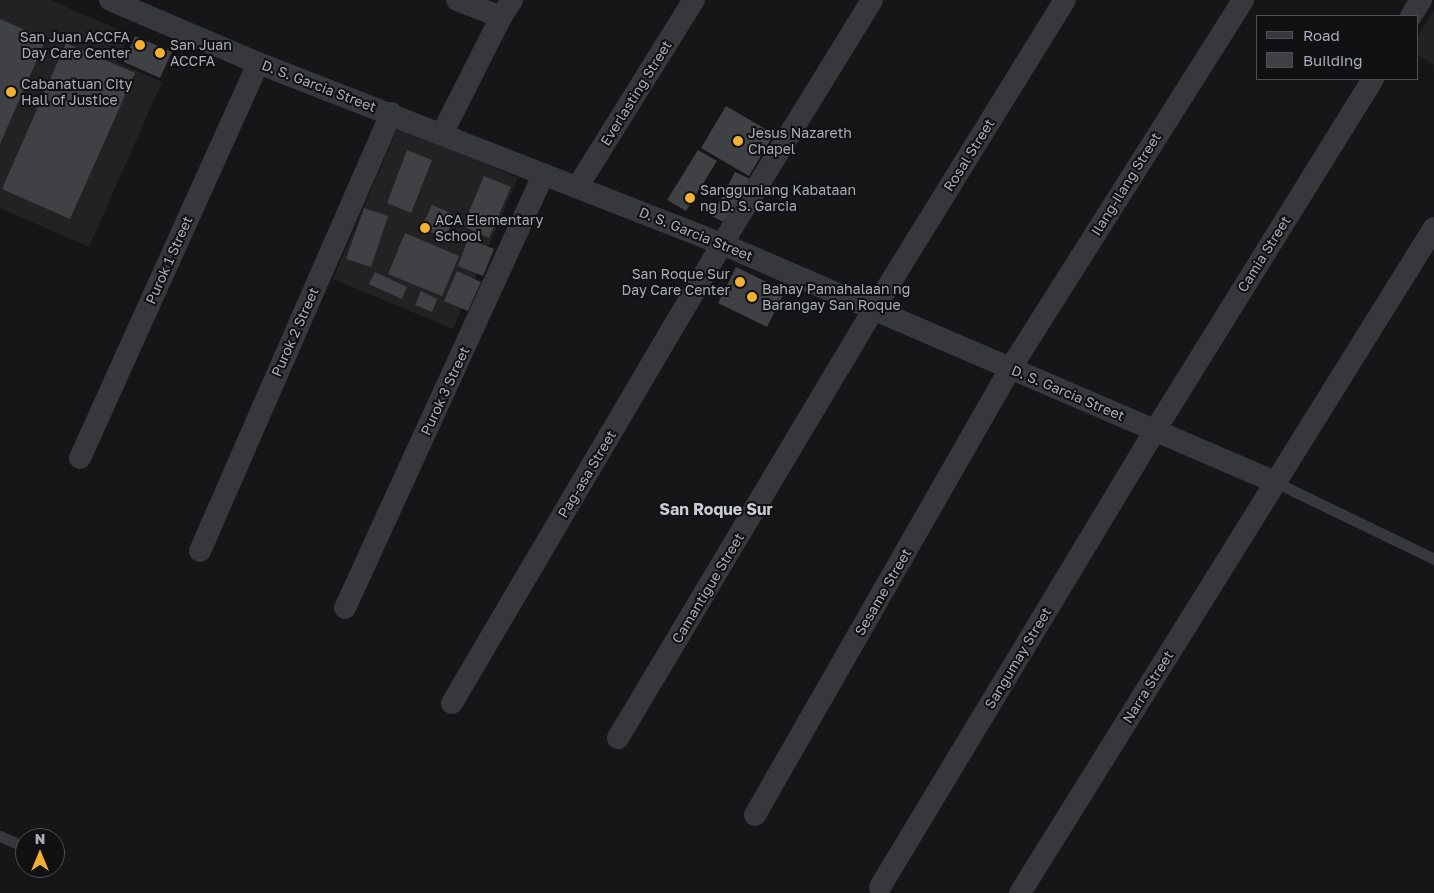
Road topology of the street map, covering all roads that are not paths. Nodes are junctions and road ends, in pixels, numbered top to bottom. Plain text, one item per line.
1 (110, 0) edge
2 (457, 0) edge
3 (694, 0) edge
4 (872, 0) edge
5 (1065, 0) edge
6 (1243, 0) edge
7 (1421, 0) edge
8 (507, 9) edge
9 (1412, 15) edge
10 (258, 63) junction
11 (1371, 80) edge
12 (391, 113) junction
13 (442, 134) junction
14 (544, 174) junction
15 (578, 186) junction
16 (1434, 228) edge
17 (722, 244) junction
18 (874, 309) junction
19 (1010, 369) junction
20 (1156, 429) junction
21 (80, 458) dead end
22 (1276, 482) junction
23 (200, 551) dead end
24 (1434, 559) edge
25 (345, 608) dead end
26 (452, 703) dead end
27 (618, 738) dead end
28 (756, 815) dead end
29 (0, 836) edge
30 (15, 843) edge
31 (880, 887) dead end
32 (1020, 893) edge

1 - 10 street, D. S. Garcia Street
2 - 8 street
3 - 15 street, Everlasting Street
4 - 17 street, Pag-asa Street
5 - 18 street, Rosal Street
6 - 19 street, Ilang-Ilang Street
7 - 9 street
8 - 13 street
10 - 12 street, D. S. Garcia Street
10 - 21 street, Purok 1 Street
11 - 20 street, Camia Street
12 - 13 street, D. S. Garcia Street
12 - 23 street, Purok 2 Street
13 - 14 street, D. S. Garcia Street
14 - 15 street, D. S. Garcia Street
14 - 25 street, Purok 3 Street
15 - 17 street, D. S. Garcia Street
16 - 22 street, Narra Street
17 - 18 street, D. S. Garcia Street
17 - 26 street, Pag-asa Street
18 - 19 street, D. S. Garcia Street
18 - 27 street, Camantigue Street
19 - 20 street, D. S. Garcia Street
19 - 28 street, Sesame Street
20 - 22 street, D. S. Garcia Street
20 - 31 street, Sangumay Street
22 - 24 lane
22 - 32 street, Narra Street
29 - 30 lane

